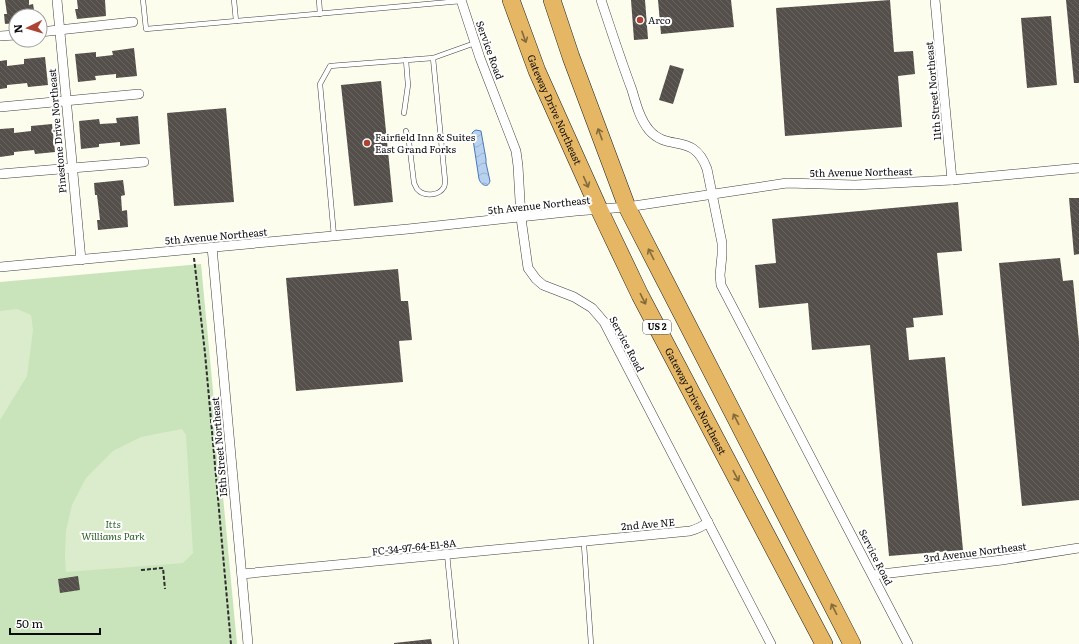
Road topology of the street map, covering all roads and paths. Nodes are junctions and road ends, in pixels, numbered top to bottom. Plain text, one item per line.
1 (57, 0) edge
2 (144, 0) edge
3 (234, 0) edge
4 (319, 0) edge
5 (511, 0) edge
6 (552, 0) edge
7 (601, 0) edge
8 (935, 0) edge
9 (461, 1) edge
10 (434, 2) edge
11 (320, 14) junction
12 (236, 21) junction
13 (132, 22) dead end
14 (59, 30) junction
15 (48, 31) edge
16 (475, 43) junction
17 (434, 58) junction
18 (406, 60) junction
19 (139, 94) dead end
20 (66, 100) junction
21 (0, 106) edge
22 (404, 113) dead end
23 (406, 131) dead end
24 (144, 162) dead end
25 (72, 168) junction
26 (1079, 168) edge
27 (0, 174) edge
28 (952, 180) junction
29 (712, 194) junction
30 (627, 207) junction
31 (599, 209) junction
32 (520, 218) junction
33 (334, 236) junction
34 (212, 247) junction
35 (193, 249) junction
36 (81, 260) junction
37 (0, 267) edge
38 (708, 522) junction
39 (588, 541) junction
40 (1079, 548) edge
41 (447, 554) junction
42 (141, 570) dead end
43 (242, 574) junction
44 (873, 575) junction
45 (165, 589) dead end
46 (769, 643) edge
47 (231, 644) edge
48 (248, 644) edge
49 (456, 644) edge
50 (591, 644) edge
51 (824, 644) edge
52 (852, 644) edge
53 (908, 644) edge

1 - 14 street, Pinestone Drive Northeast
2 - 12 lane
3 - 12 lane
4 - 11 lane
5 -> 31 highway, Gateway Drive Northeast / US 2
30 -> 6 highway, US 2
7 - 29 street, Service Road
8 - 28 street, 11th Street Northeast
9 - 10 lane
9 - 16 street, Service Road
10 - 11 lane
11 - 12 lane
13 - 14 street
14 - 15 street
14 - 20 street, Pinestone Drive Northeast
16 - 17 lane
16 - 32 street, Service Road
17 - 18 lane
17 - 23 lane
18 - 22 lane
18 - 33 lane
19 - 20 street
20 - 21 street
20 - 25 street, Pinestone Drive Northeast
24 - 25 street
25 - 27 street
25 - 36 street, Pinestone Drive Northeast
26 - 28 street, 5th Avenue Northeast
28 - 29 street, 5th Avenue Northeast
29 - 30 street, 5th Avenue Northeast
29 - 44 street, Service Road
30 - 31 street, 5th Avenue Northeast
52 -> 30 highway, US 2
31 - 32 street, 5th Avenue Northeast
31 -> 51 highway, Gateway Drive Northeast / US 2
32 - 33 street, 5th Avenue Northeast
32 - 38 street, Service Road
33 - 34 street, 5th Avenue Northeast
34 - 35 street, 5th Avenue Northeast
34 - 43 street, 15th Street Northeast
35 - 36 street, 5th Avenue Northeast
35 - 47 path
36 - 37 street, 5th Avenue Northeast
38 - 39 street, 2nd Ave NE
38 - 46 street, Service Road
39 - 41 street, FC-34-97-64-E1-8A
39 - 50 lane
40 - 44 street, 3rd Avenue Northeast
41 - 43 street, FC-34-97-64-E1-8A
41 - 49 lane
42 - 45 path
43 - 48 street, 15th Street Northeast
44 - 53 street, Service Road

